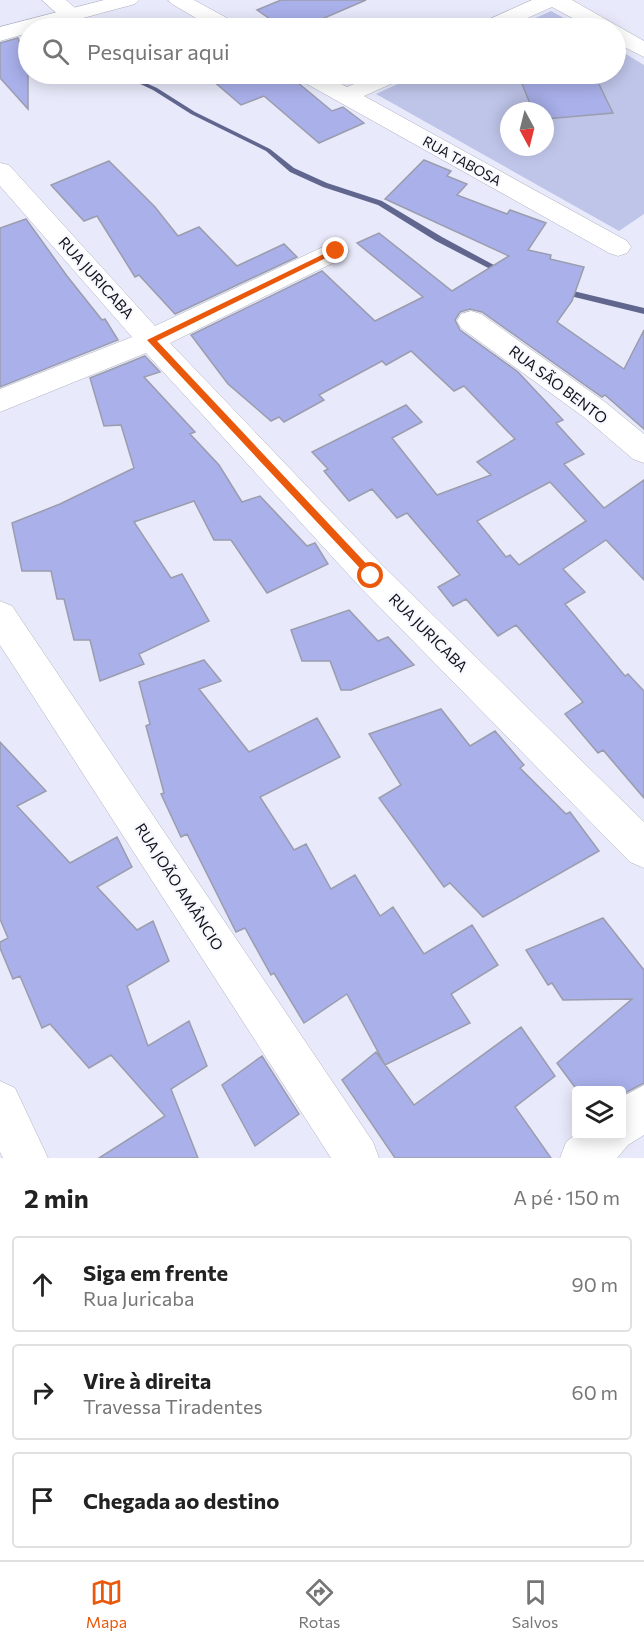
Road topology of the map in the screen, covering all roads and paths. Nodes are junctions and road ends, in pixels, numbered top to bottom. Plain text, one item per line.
1 (53, 0) edge
2 (128, 0) edge
3 (179, 0) edge
4 (549, 0) edge
5 (556, 0) edge
6 (72, 15) junction
7 (61, 18) edge
8 (210, 18) edge
9 (510, 18) edge
10 (588, 18) edge
11 (18, 29) edge
12 (0, 34) edge
13 (626, 40) edge
14 (644, 50) edge
15 (324, 84) edge
16 (372, 84) edge
17 (346, 96) junction
18 (0, 171) edge
19 (618, 247) dead end
20 (336, 251) dead end
21 (471, 321) dead end
22 (151, 340) junction
23 (0, 401) edge
24 (644, 451) edge
25 (0, 616) edge
26 (644, 849) edge
27 (0, 1103) edge
28 (644, 1107) edge
29 (626, 1121) edge
30 (604, 1140) edge
31 (26, 1158) edge
32 (357, 1158) edge
33 (582, 1158) edge

1 - 6 street
2 - 6 street
3 - 8 street
4 - 9 street
5 - 10 street
6 - 7 street
11 - 12 street
13 - 14 street
15 - 17 street, RUA TABOSA
16 - 17 street
17 - 19 street, RUA TABOSA
18 - 22 street, RUA JURICABA
20 - 22 street
21 - 24 street, RUA SÃO BENTO
22 - 23 street
22 - 26 street, RUA JURICABA
25 - 32 street, RUA JOÃO AMÂNCIO
27 - 31 street
28 - 29 street
30 - 33 street

